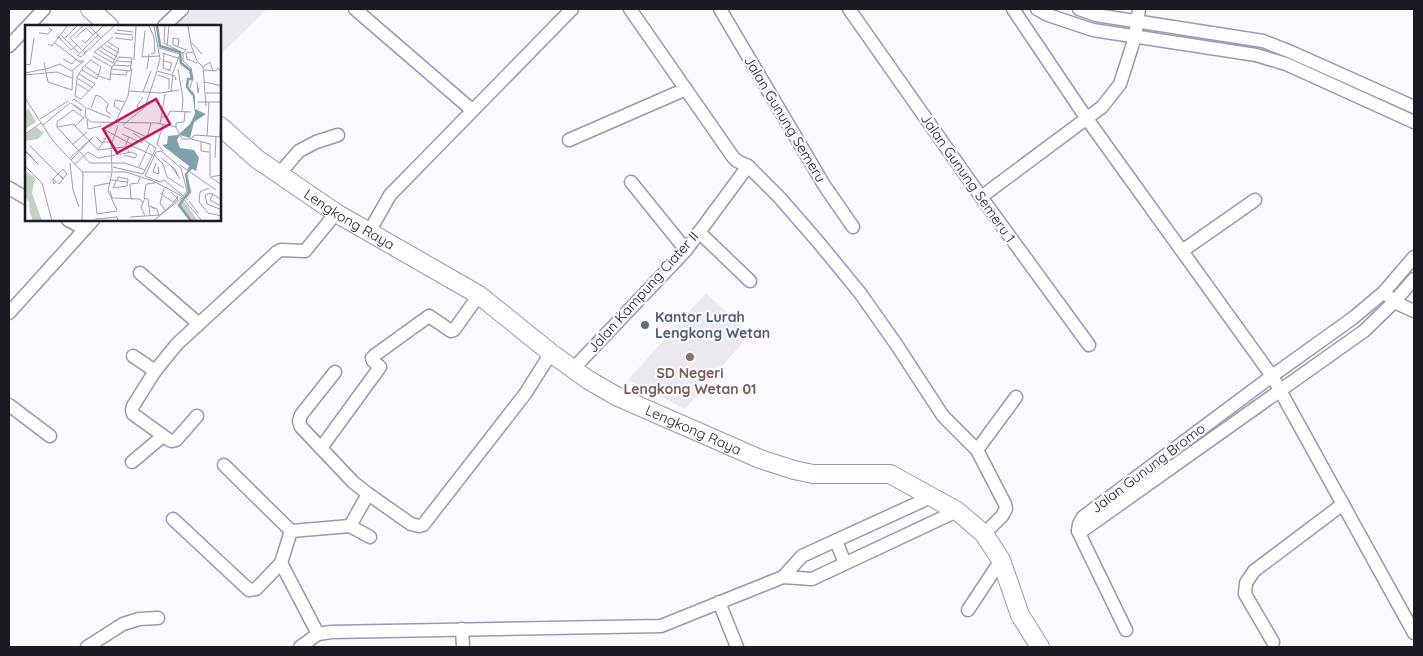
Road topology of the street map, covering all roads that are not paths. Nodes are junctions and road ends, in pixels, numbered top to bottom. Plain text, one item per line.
1 (44, 9) edge
2 (90, 9) edge
3 (182, 9) edge
4 (572, 9) edge
5 (630, 9) edge
6 (720, 9) edge
7 (849, 9) edge
8 (1013, 9) edge
9 (1037, 9) edge
10 (1079, 9) edge
11 (360, 10) edge
12 (1138, 15) edge
13 (29, 25) edge
14 (108, 25) edge
15 (165, 25) edge
16 (25, 29) edge
17 (1134, 37) junction
18 (9, 46) edge
19 (686, 89) junction
20 (1414, 108) edge
21 (472, 110) junction
22 (1087, 119) junction
23 (1414, 122) edge
24 (221, 127) edge
25 (338, 135) dead end
26 (569, 140) dead end
27 (748, 166) junction
28 (279, 174) junction
29 (631, 182) dead end
30 (9, 188) edge
31 (981, 196) junction
32 (25, 197) edge
33 (1255, 200) dead end
34 (336, 213) junction
35 (72, 221) edge
36 (89, 225) edge
37 (853, 227) dead end
38 (369, 232) junction
39 (699, 232) junction
40 (686, 250) junction
41 (1182, 251) junction
42 (1414, 257) edge
43 (140, 273) dead end
44 (1414, 279) edge
45 (750, 282) dead end
46 (1384, 292) junction
47 (479, 295) junction
48 (1394, 302) junction
49 (1414, 311) edge
50 (9, 313) edge
51 (199, 324) junction
52 (1089, 345) dead end
53 (551, 353) junction
54 (133, 356) dead end
55 (573, 369) junction
56 (155, 371) junction
57 (334, 372) dead end
58 (1272, 376) junction
59 (1281, 390) junction
60 (1016, 397) dead end
61 (9, 405) edge
62 (197, 416) dead end
63 (50, 436) dead end
64 (163, 436) junction
65 (321, 448) junction
66 (977, 450) junction
67 (132, 462) dead end
68 (224, 465) dead end
69 (368, 494) junction
70 (931, 497) junction
71 (1343, 504) junction
72 (957, 511) junction
73 (173, 519) dead end
74 (350, 526) junction
75 (291, 531) junction
76 (1078, 531) junction
77 (984, 534) junction
78 (370, 537) dead end
79 (836, 541) junction
80 (1001, 560) junction
81 (281, 563) junction
82 (845, 563) junction
83 (783, 577) junction
84 (719, 602) junction
85 (968, 610) dead end
86 (158, 618) dead end
87 (459, 629) junction
88 (1126, 630) dead end
89 (1414, 633) edge
90 (318, 634) junction
91 (1273, 642) dead end
92 (86, 647) edge
93 (300, 647) edge
94 (456, 647) edge
95 (463, 647) edge
96 (737, 647) edge
97 (1038, 647) edge

1 - 13 street
2 - 14 street
3 - 15 street
4 - 21 street
5 - 19 street
6 - 37 street, Jalan Gunung Semeru
7 - 31 street, Jalan Gunung Semeru 1
8 - 22 street
9 - 17 street
10 - 12 street
11 - 21 street
12 - 17 street
12 - 20 street
16 - 18 street
17 - 22 street
17 - 23 street
19 - 26 street
19 - 27 street
21 - 38 street
22 - 31 street
22 - 41 street
24 - 28 street, Lengkong Raya
25 - 28 street
27 - 39 street, Jalan Kampung Ciater II
27 - 66 street
28 - 34 street, Lengkong Raya
29 - 40 street
30 - 32 street
31 - 52 street, Jalan Gunung Semeru 1
33 - 41 street
34 - 38 street, Lengkong Raya
34 - 51 street
35 - 36 street
36 - 50 street
38 - 47 street, Lengkong Raya
39 - 40 street, Jalan Kampung Ciater II
39 - 45 street
40 - 55 street, Jalan Kampung Ciater II
41 - 58 street
42 - 46 street, Jalan Gunung Bromo
43 - 51 street
44 - 48 street, Jalan Gunung Bromo
46 - 48 street
46 - 58 street, Jalan Gunung Bromo
47 - 53 street, Lengkong Raya
47 - 65 street
48 - 49 street
48 - 59 street, Jalan Gunung Bromo
51 - 56 street
53 - 55 street, Lengkong Raya
53 - 69 street
54 - 56 street
55 - 70 street, Lengkong Raya
56 - 64 street
57 - 65 street
58 - 59 street
58 - 76 street, Jalan Gunung Bromo
59 - 71 street
59 - 76 street, Jalan Gunung Bromo
60 - 66 street
61 - 63 street
62 - 64 street
64 - 67 street
65 - 69 street
66 - 77 street
68 - 75 street
69 - 74 street
70 - 72 street, Lengkong Raya
70 - 79 street
71 - 89 street
71 - 91 street
72 - 77 street, Lengkong Raya
72 - 82 street
73 - 81 street
74 - 75 street
74 - 78 street
75 - 81 street
76 - 88 street
77 - 80 street, Lengkong Raya
79 - 82 street
79 - 83 street
80 - 85 street
80 - 97 street, Lengkong Raya
81 - 90 street
82 - 83 street
83 - 84 street
84 - 87 street
84 - 96 street
86 - 92 street
87 - 90 street
87 - 94 street
87 - 95 street
90 - 93 street

